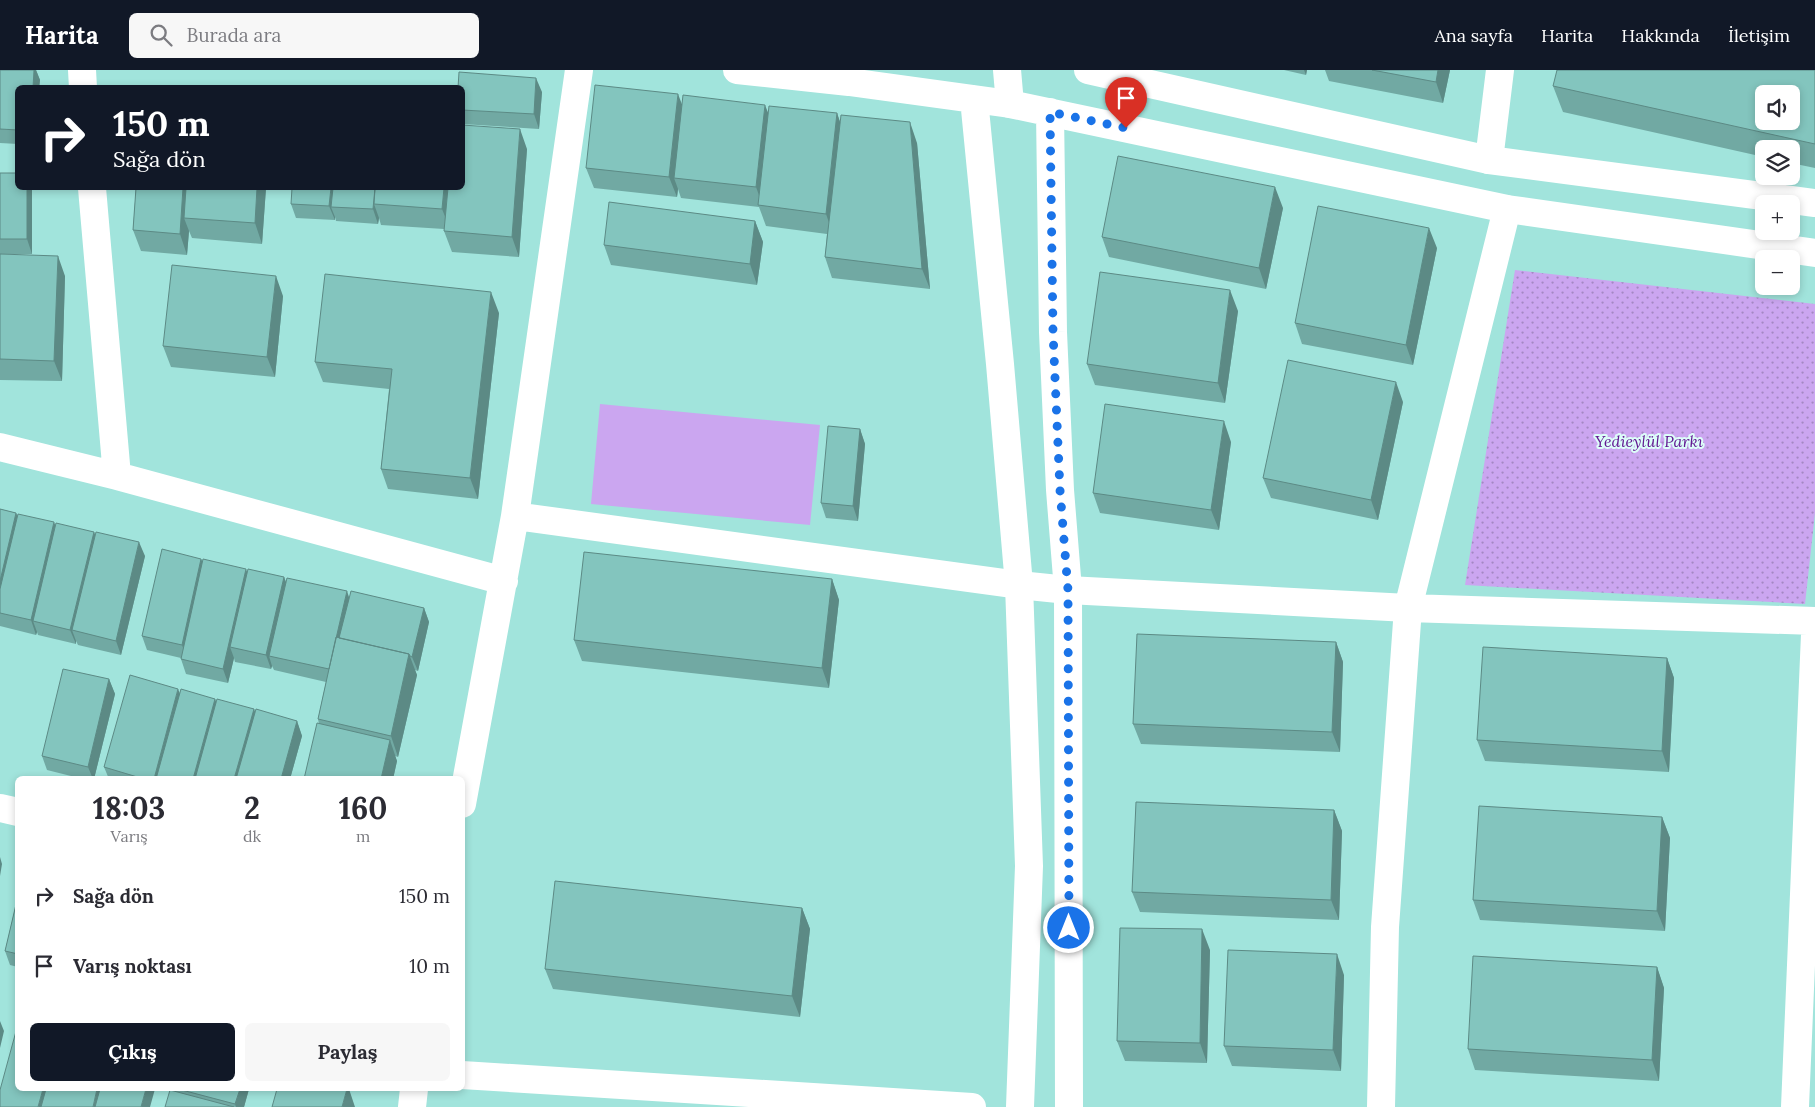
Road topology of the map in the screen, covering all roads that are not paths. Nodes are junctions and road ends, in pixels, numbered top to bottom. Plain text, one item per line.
1 (82, 70) edge
2 (578, 70) edge
3 (736, 70) edge
4 (1008, 70) edge
5 (1088, 70) edge
6 (1500, 70) edge
7 (83, 85) edge
8 (974, 99) junction
9 (1010, 104) junction
10 (1050, 112) junction
11 (1489, 160) junction
12 (92, 190) edge
13 (1815, 203) edge
14 (1507, 209) junction
15 (1815, 253) edge
16 (0, 447) edge
17 (117, 476) junction
18 (515, 516) junction
19 (504, 581) junction
20 (1019, 585) junction
21 (1068, 590) junction
22 (1408, 608) junction
23 (1815, 621) edge
24 (1815, 634) edge
25 (465, 788) edge
26 (0, 808) edge
27 (15, 811) edge
28 (465, 1075) edge
29 (414, 1091) edge
30 (412, 1107) edge
31 (972, 1107) edge
32 (1020, 1107) edge
33 (1069, 1107) edge
34 (1381, 1107) edge
35 (1794, 1107) edge

1 - 7 street
2 - 18 street
3 - 8 street
4 - 9 street
5 - 11 street
6 - 11 street
8 - 9 street
8 - 20 street
9 - 10 street
10 - 14 street
10 - 21 street
11 - 13 street
12 - 17 street
14 - 15 street
14 - 22 street
16 - 17 street
17 - 19 street
18 - 19 street
18 - 20 street
19 - 25 street
20 - 21 street
20 - 32 street
21 - 22 street
21 - 33 street
22 - 23 street
22 - 34 street
24 - 35 street
26 - 27 street
28 - 31 street
29 - 30 street

